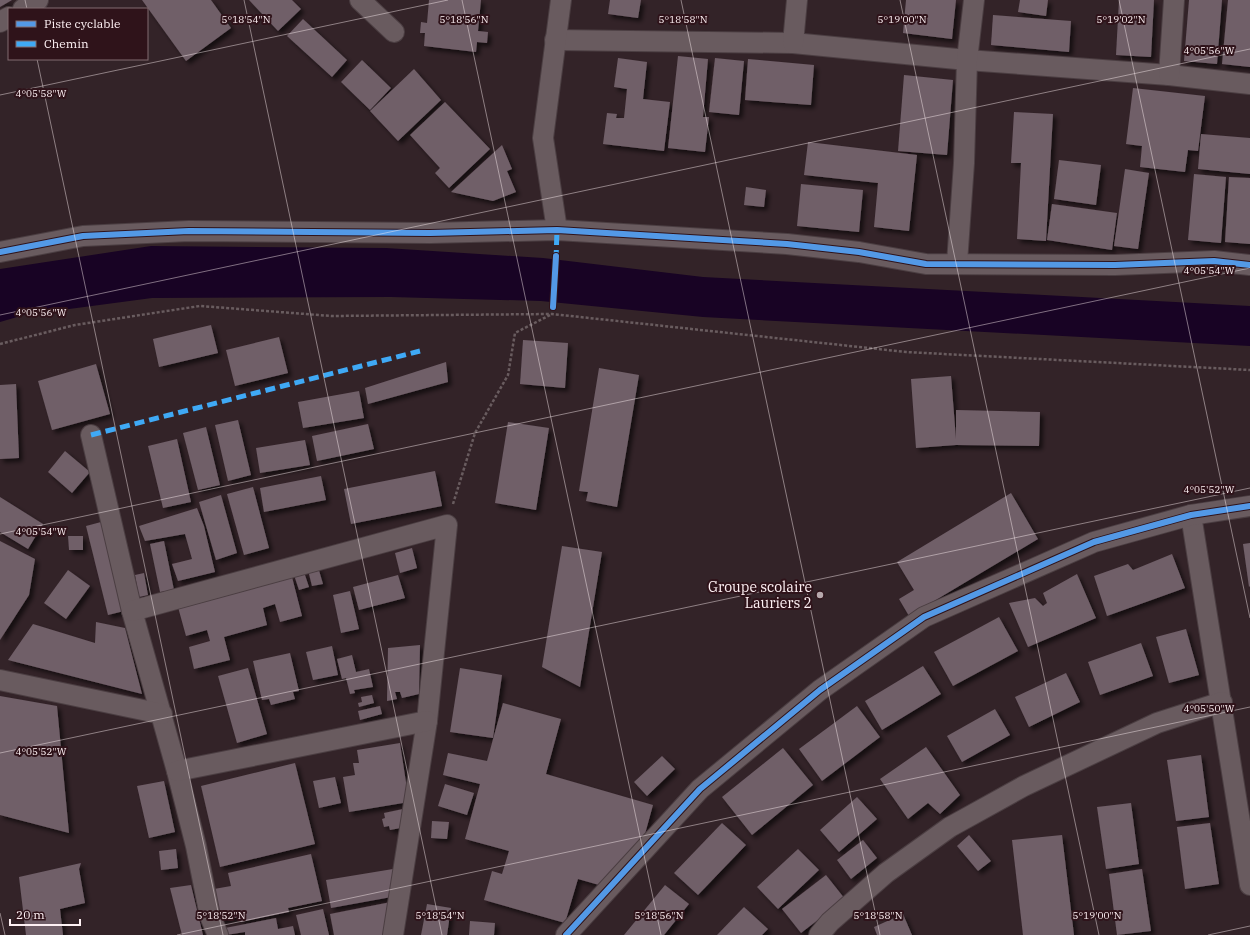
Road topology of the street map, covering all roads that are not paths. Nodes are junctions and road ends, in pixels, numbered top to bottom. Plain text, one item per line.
1 (38, 0) edge
2 (360, 0) edge
3 (561, 0) edge
4 (797, 0) edge
5 (974, 0) edge
6 (1174, 0) edge
7 (24, 8) edge
8 (394, 32) dead end
9 (555, 40) junction
10 (793, 43) junction
11 (967, 60) junction
12 (1169, 75) junction
13 (1250, 84) edge
14 (557, 230) junction
15 (0, 252) edge
16 (957, 263) junction
17 (1250, 265) edge
18 (91, 435) dead end
19 (1250, 506) edge
20 (1191, 515) junction
21 (132, 611) junction
22 (0, 680) edge
23 (1222, 702) junction
24 (162, 714) junction
25 (427, 721) junction
26 (177, 771) junction
27 (1250, 884) edge
28 (218, 935) edge
29 (393, 935) edge
30 (566, 935) edge
31 (819, 935) edge

1 - 7 street
2 - 8 street
3 - 9 street
4 - 10 street
5 - 11 street
6 - 12 street
9 - 10 street
9 - 14 street
10 - 11 street
11 - 12 street
11 - 16 street
12 - 13 street
14 - 15 street
14 - 16 street
16 - 17 street
18 - 21 street
19 - 20 street
20 - 23 street
20 - 30 street
21 - 24 street
21 - 25 street
22 - 24 street
23 - 27 street
23 - 31 street
24 - 26 street
25 - 26 street
25 - 29 street
26 - 28 street

